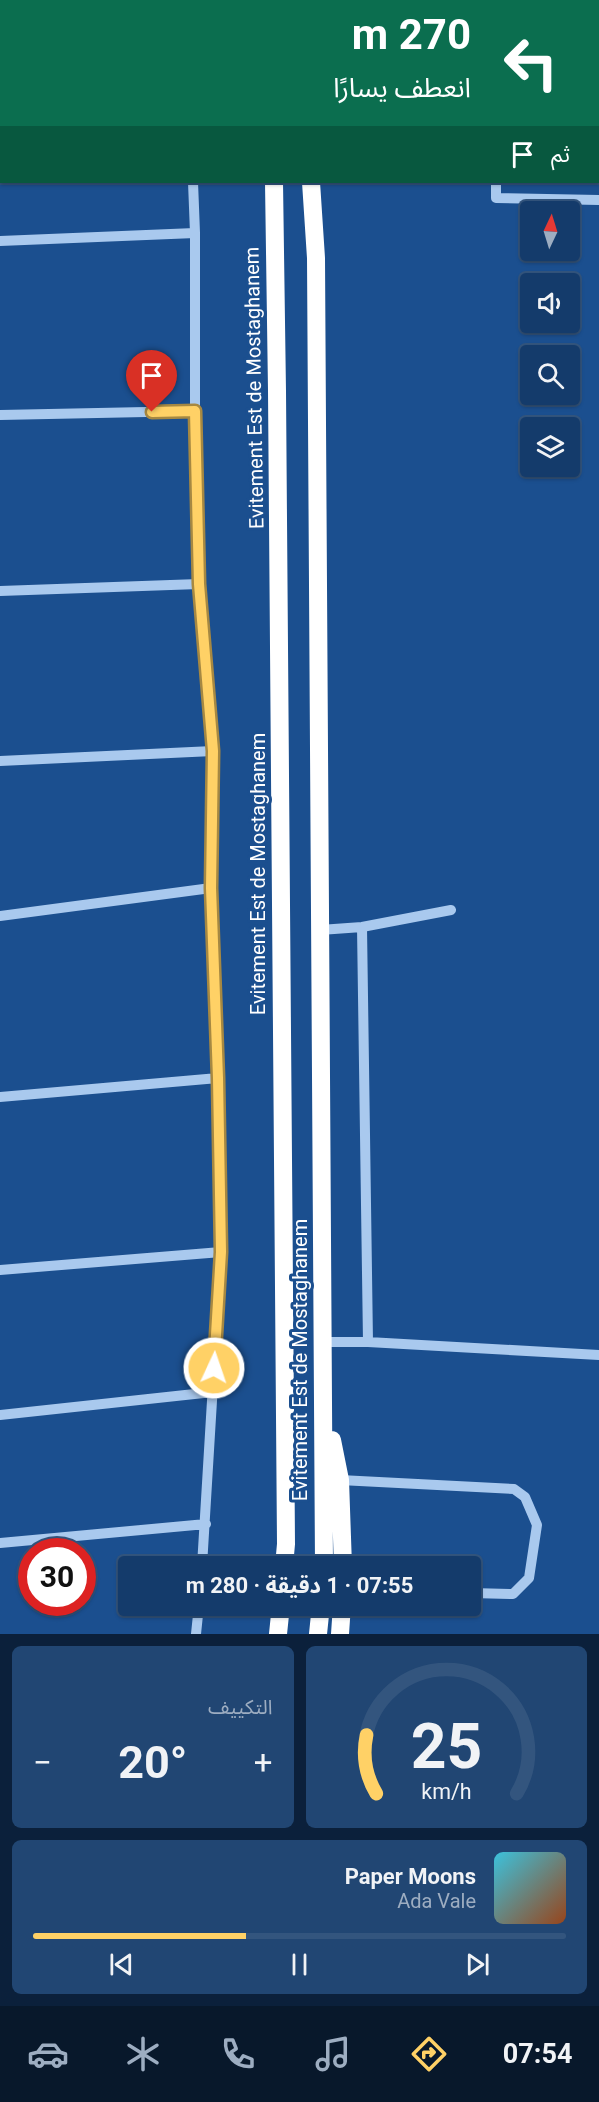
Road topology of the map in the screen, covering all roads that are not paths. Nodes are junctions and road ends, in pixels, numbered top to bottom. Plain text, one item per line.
1 (193, 183) edge
2 (274, 183) edge
3 (312, 183) edge
4 (496, 183) edge
5 (599, 200) edge
6 (195, 233) junction
7 (0, 241) edge
8 (195, 411) junction
9 (0, 415) edge
10 (199, 584) junction
11 (0, 591) edge
12 (213, 751) junction
13 (0, 761) edge
14 (211, 888) junction
15 (451, 910) dead end
16 (0, 916) edge
17 (362, 927) junction
18 (320, 930) junction
19 (218, 1078) junction
20 (0, 1097) edge
21 (221, 1252) junction
22 (0, 1270) edge
23 (323, 1342) junction
24 (368, 1342) junction
25 (599, 1355) edge
26 (322, 1391) junction
27 (213, 1392) junction
28 (0, 1415) edge
29 (340, 1480) junction
30 (206, 1524) junction
31 (0, 1543) edge
32 (203, 1556) edge
33 (285, 1556) edge
34 (324, 1556) edge
35 (342, 1556) edge
36 (481, 1593) edge
37 (198, 1616) edge
38 (280, 1616) edge
39 (320, 1616) edge
40 (341, 1616) edge
41 (196, 1634) edge
42 (278, 1634) edge
43 (318, 1634) edge
44 (340, 1634) edge

1 - 6 street
2 - 33 highway, Evitement Est de Mostaghanem
3 - 18 highway, Evitement Est de Mostaghanem
4 - 5 street
6 - 7 street
6 - 8 street
8 - 9 street
8 - 10 street
10 - 11 street
10 - 12 street
12 - 13 street
12 - 14 street
14 - 16 street
14 - 19 street
15 - 17 street
17 - 18 street
17 - 24 street
18 - 23 highway, Evitement Est de Mostaghanem
19 - 20 street
19 - 21 street
21 - 22 street
21 - 27 street
23 - 24 street
23 - 26 highway, Evitement Est de Mostaghanem
24 - 25 street
26 - 29 highway
26 - 34 highway, Evitement Est de Mostaghanem
27 - 28 street
27 - 30 street
29 - 35 highway
29 - 36 street
30 - 31 street
30 - 32 street
37 - 41 street
38 - 42 highway
39 - 43 highway
40 - 44 highway

